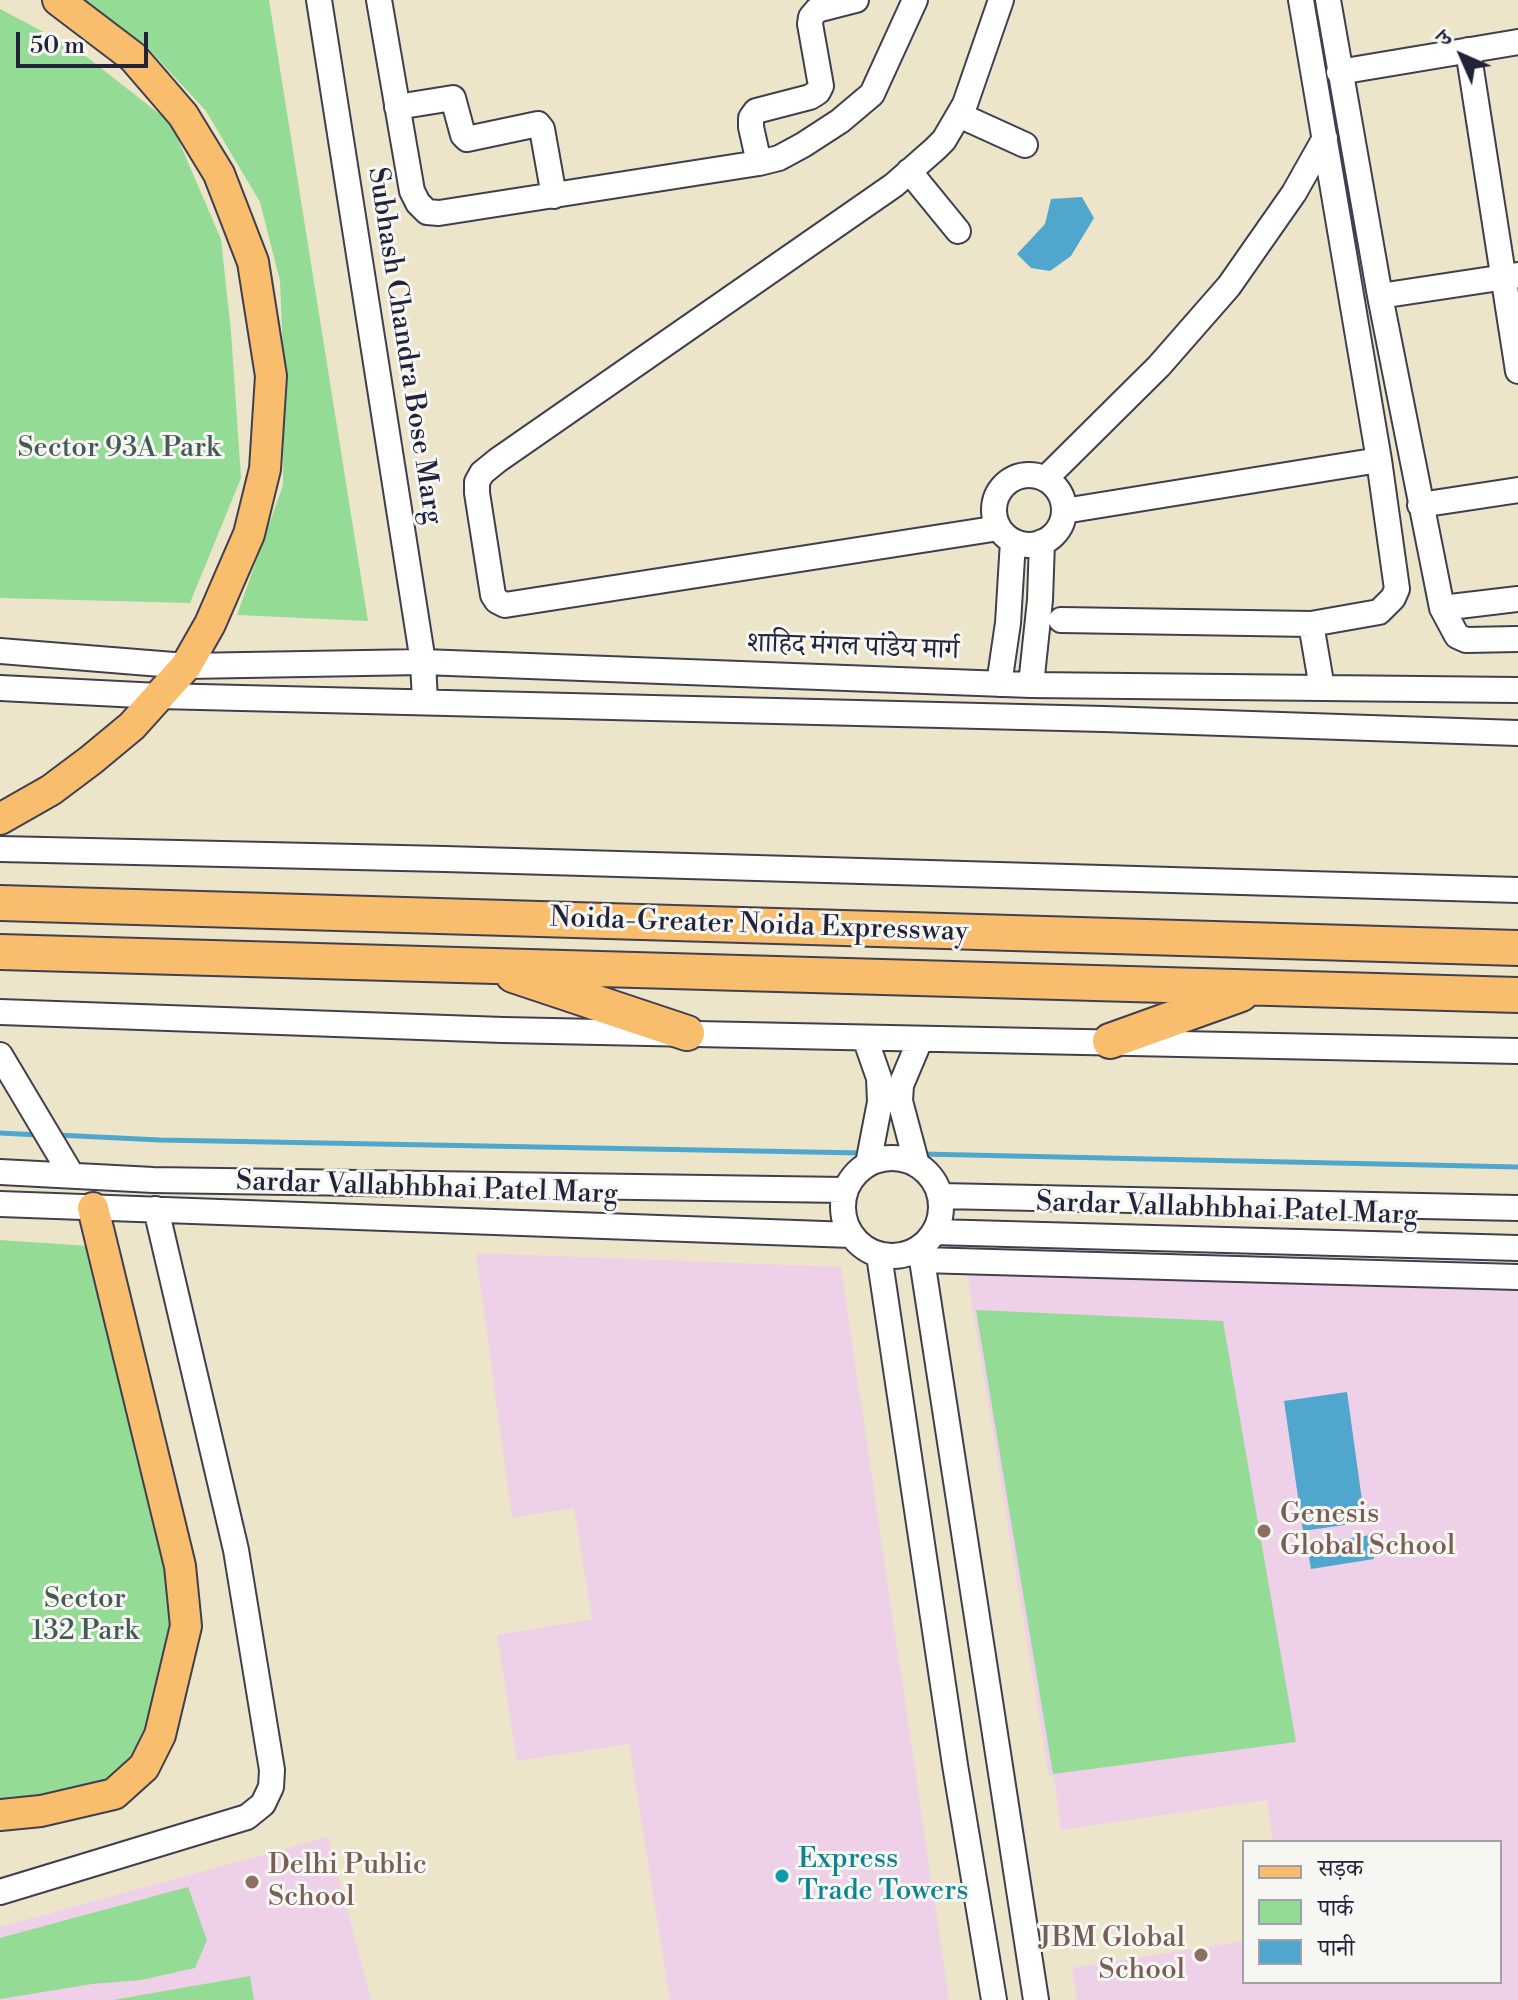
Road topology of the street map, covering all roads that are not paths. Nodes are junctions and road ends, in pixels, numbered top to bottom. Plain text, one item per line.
1 (58, 0) edge
2 (319, 0) edge
3 (379, 0) edge
4 (856, 0) edge
5 (915, 0) edge
6 (1001, 0) edge
7 (1301, 0) edge
8 (1328, 0) edge
9 (1518, 42) edge
10 (1468, 50) junction
11 (1339, 72) junction
12 (397, 107) junction
13 (959, 115) junction
14 (1325, 138) junction
15 (1025, 145) dead end
16 (759, 163) junction
17 (909, 171) junction
18 (554, 196) junction
19 (958, 231) dead end
20 (1511, 276) edge
21 (1380, 296) junction
22 (1518, 371) edge
23 (1379, 460) junction
24 (1045, 479) junction
25 (1518, 490) edge
26 (1420, 505) junction
27 (1064, 511) junction
28 (1006, 535) junction
29 (1042, 542) junction
30 (1518, 599) edge
31 (1442, 608) junction
32 (1009, 609) junction
33 (1050, 614) junction
34 (1311, 624) junction
35 (1518, 639) edge
36 (0, 651) edge
37 (423, 662) junction
38 (186, 666) junction
39 (999, 684) junction
40 (1031, 685) junction
41 (0, 688) edge
42 (1322, 688) junction
43 (1518, 690) edge
44 (159, 696) junction
45 (425, 701) junction
46 (1518, 733) edge
47 (0, 819) edge
48 (0, 849) edge
49 (1518, 890) edge
50 (0, 903) edge
51 (1518, 948) edge
52 (0, 952) edge
53 (480, 964) junction
54 (1261, 987) junction
55 (1518, 995) edge
56 (0, 1012) edge
57 (687, 1033) junction
58 (865, 1038) junction
59 (920, 1040) junction
60 (1110, 1041) junction
61 (1518, 1051) edge
62 (0, 1055) edge
63 (868, 1164) junction
64 (917, 1165) junction
65 (0, 1172) edge
66 (71, 1174) junction
67 (845, 1190) junction
68 (940, 1196) junction
69 (0, 1204) edge
70 (93, 1208) junction
71 (1518, 1208) edge
72 (156, 1209) junction
73 (851, 1235) junction
74 (926, 1246) junction
75 (1518, 1248) edge
76 (879, 1255) junction
77 (1518, 1277) edge
78 (0, 1815) edge
79 (0, 1892) edge
80 (994, 2000) edge
81 (1036, 2000) edge

1 - 38 main road
2 - 37 street, Subhash Chandra Bose Marg
3 - 12 street
4 - 16 street
5 - 16 street
6 - 13 street
7 - 14 street
8 - 11 street
9 - 10 street
10 - 11 street
10 - 20 street
11 - 21 street
12 - 18 street
12 - 18 street
13 - 15 street
13 - 17 street
14 - 23 street
14 - 24 street
16 - 18 street
17 - 19 street
17 - 28 street
20 - 21 street
20 - 22 street
21 - 26 street
23 - 27 street
23 - 34 street
24 - 27 street
24 - 28 street
25 - 26 street
26 - 31 street
27 - 29 street
28 - 29 street
28 - 32 street
29 - 33 street
30 - 31 street
31 - 35 street
32 - 33 street
32 - 39 street
33 - 34 street
33 - 40 street
34 - 42 street
36 - 38 street, शाहिद मंगल पांडेय मार्ग
37 - 38 street, शाहिद मंगल पांडेय मार्ग
37 - 39 street, शाहिद मंगल पांडेय मार्ग
37 - 45 street, Subhash Chandra Bose Marg
38 - 44 main road
39 - 40 street, शाहिद मंगल पांडेय मार्ग
40 - 42 street, शाहिद मंगल पांडेय मार्ग
41 - 44 street
42 - 43 street, शाहिद मंगल पांडेय मार्ग
44 - 45 street
44 - 47 main road
45 - 46 street
48 - 49 street
50 - 51 highway, Noida-Greater Noida Expressway
52 - 53 highway, Noida-Greater Noida Expressway
53 - 54 highway, Noida-Greater Noida Expressway
53 - 57 highway
54 - 55 highway, Noida-Greater Noida Expressway
54 - 60 highway
56 - 57 street
57 - 58 street
58 - 59 street
58 - 63 street
59 - 60 street
59 - 64 street
60 - 61 street
62 - 66 street
63 - 64 street
63 - 67 street
64 - 68 street
65 - 66 street, Sardar Vallabhbhai Patel Marg
66 - 67 street, Sardar Vallabhbhai Patel Marg
67 - 73 street
68 - 71 street, Sardar Vallabhbhai Patel Marg
68 - 74 street
69 - 70 street, Sardar Vallabhbhai Patel Marg
70 - 72 street, Sardar Vallabhbhai Patel Marg
70 - 78 main road
72 - 73 street, Sardar Vallabhbhai Patel Marg
72 - 79 street
73 - 76 street
74 - 75 street, Sardar Vallabhbhai Patel Marg
74 - 76 street, Sardar Vallabhbhai Patel Marg
74 - 77 street
74 - 81 street
76 - 80 street

